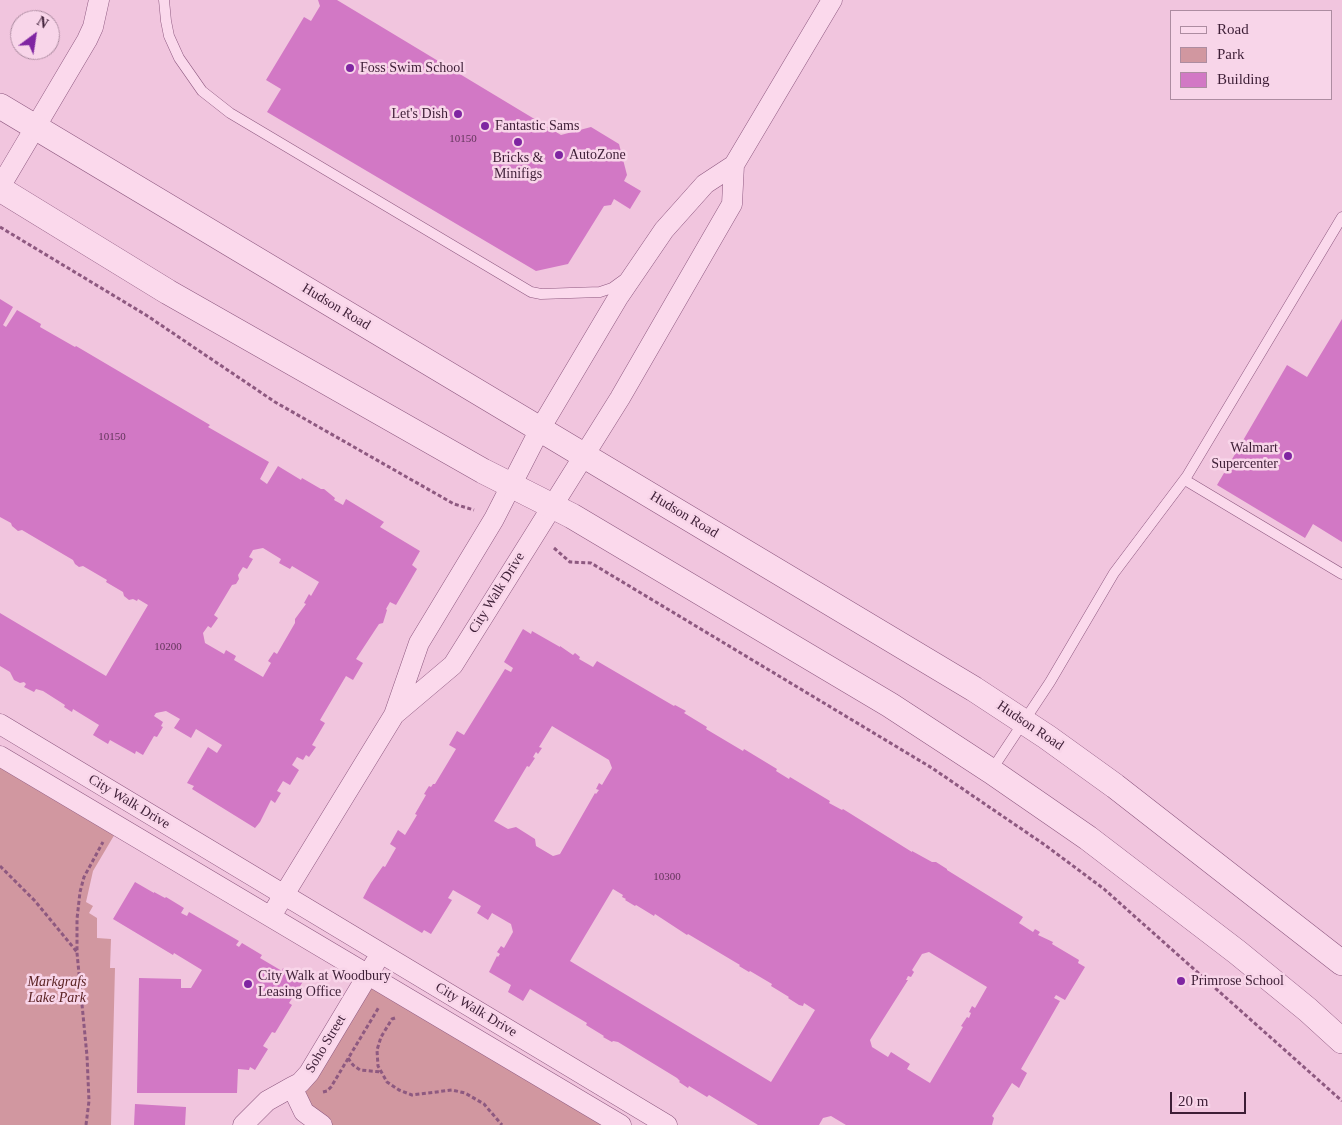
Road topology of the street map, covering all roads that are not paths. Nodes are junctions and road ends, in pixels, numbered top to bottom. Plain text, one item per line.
1 (100, 0) edge
2 (164, 0) edge
3 (832, 0) edge
4 (0, 106) edge
5 (36, 128) junction
6 (734, 165) junction
7 (0, 188) edge
8 (1342, 217) edge
9 (637, 268) junction
10 (540, 430) junction
11 (583, 455) junction
12 (1185, 480) junction
13 (512, 485) junction
14 (552, 505) junction
15 (1342, 574) edge
16 (394, 715) junction
17 (1024, 722) junction
18 (0, 724) edge
19 (0, 756) edge
20 (991, 771) junction
21 (284, 895) junction
22 (272, 916) junction
23 (380, 954) junction
24 (1342, 963) edge
25 (368, 974) junction
26 (1342, 1041) edge
27 (292, 1087) junction
28 (243, 1125) edge
29 (322, 1125) edge
30 (621, 1125) edge
31 (668, 1125) edge

1 - 5 street
2 - 9 lane
3 - 6 street
4 - 5 street, Hudson Road
5 - 7 street
5 - 10 street, Hudson Road
6 - 9 street, City Walk Drive
6 - 11 street, City Walk Drive
7 - 13 street
8 - 12 lane
9 - 10 street, City Walk Drive
10 - 11 street, Hudson Road
10 - 13 street, City Walk Drive
11 - 14 street, City Walk Drive
11 - 17 street, Hudson Road
12 - 15 lane
12 - 17 lane
13 - 14 street
13 - 16 street, City Walk Drive
14 - 16 street, City Walk Drive
14 - 20 street
16 - 21 street, City Walk Drive
17 - 20 lane
17 - 24 street, Hudson Road
18 - 21 street, City Walk Drive
19 - 22 street, City Walk Drive
20 - 26 street
21 - 22 street, City Walk Drive
21 - 23 street, City Walk Drive
22 - 25 street, City Walk Drive
23 - 25 street, Soho Street
23 - 31 street, City Walk Drive
25 - 27 street, Soho Street
25 - 30 street, City Walk Drive
27 - 28 street, Soho Street
27 - 29 street

